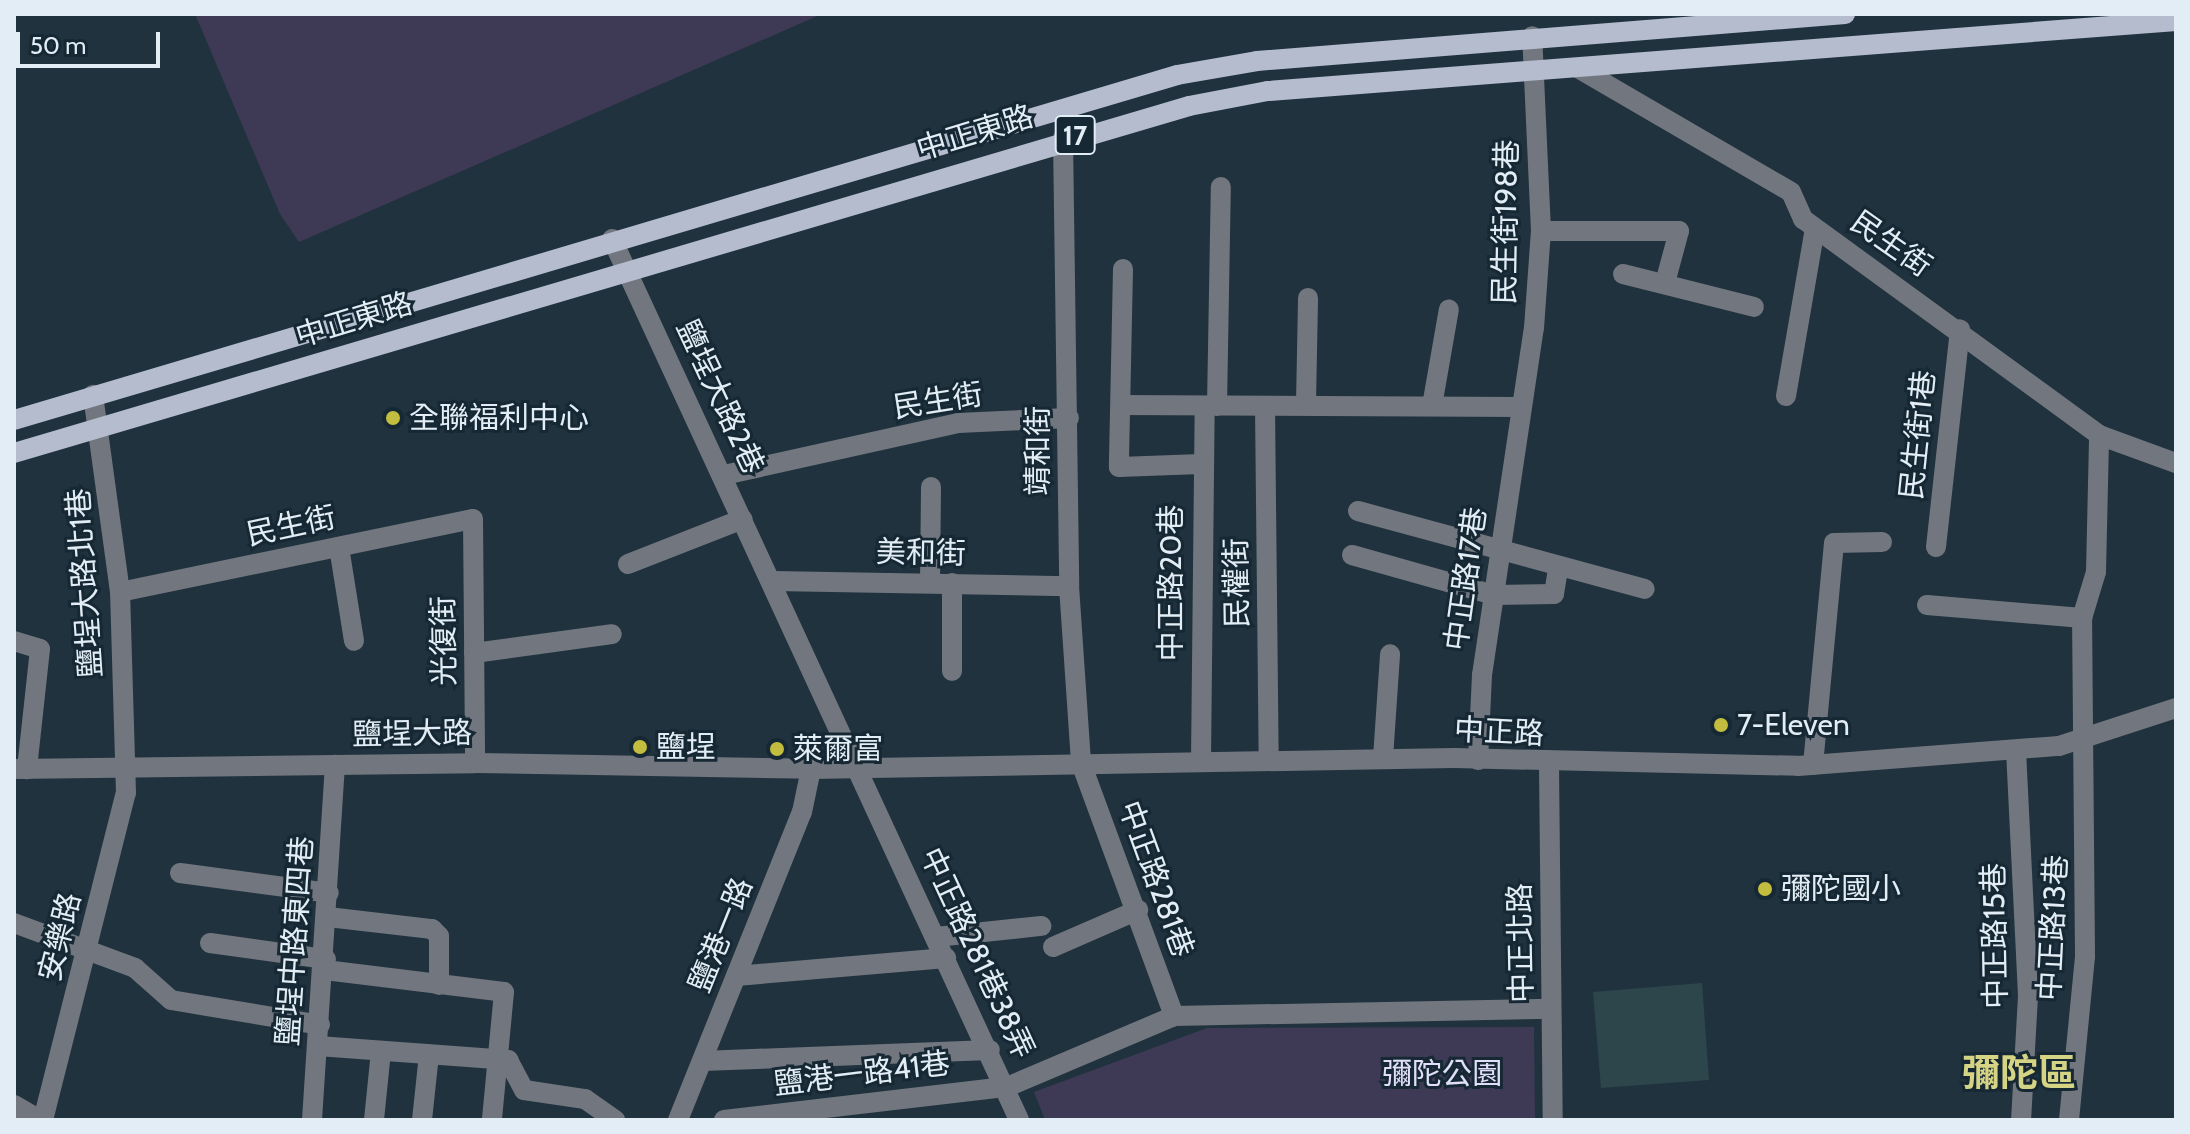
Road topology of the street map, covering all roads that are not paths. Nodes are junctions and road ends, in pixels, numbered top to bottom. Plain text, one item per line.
1 (1845, 14) edge
2 (2176, 21) edge
3 (1532, 36) junction
4 (1578, 68) junction
5 (1535, 72) junction
6 (1063, 138) junction
7 (1221, 187) dead end
8 (1815, 228) junction
9 (1541, 231) junction
10 (612, 239) junction
11 (629, 269) junction
12 (1123, 269) dead end
13 (1623, 274) dead end
14 (1665, 283) junction
15 (1308, 298) dead end
16 (1754, 307) dead end
17 (1449, 309) dead end
18 (1960, 329) junction
19 (93, 395) junction
20 (1786, 396) dead end
21 (1306, 404) junction
22 (1121, 405) junction
23 (1211, 406) junction
24 (1265, 406) junction
25 (1432, 406) junction
26 (1519, 407) junction
27 (1069, 418) junction
28 (14, 420) edge
29 (102, 426) junction
30 (2099, 435) junction
31 (14, 453) edge
32 (2176, 463) edge
33 (1201, 464) junction
34 (724, 475) junction
35 (931, 487) dead end
36 (1358, 511) dead end
37 (473, 519) joint
38 (743, 519) junction
39 (1882, 542) dead end
40 (339, 547) junction
41 (1936, 547) dead end
42 (1498, 553) junction
43 (1352, 555) dead end
44 (628, 564) dead end
45 (1558, 568) junction
46 (773, 581) junction
47 (930, 583) junction
48 (952, 583) junction
49 (1069, 586) junction
50 (1645, 589) dead end
51 (120, 592) junction
52 (1494, 595) junction
53 (1927, 605) dead end
54 (2082, 618) junction
55 (612, 634) dead end
56 (14, 641) edge
57 (354, 641) dead end
58 (474, 653) junction
59 (1390, 654) dead end
60 (952, 671) dead end
61 (2176, 708) edge
62 (2082, 739) junction
63 (2016, 750) junction
64 (1383, 758) junction
65 (1201, 760) junction
66 (1478, 760) junction
67 (1269, 761) junction
68 (475, 763) junction
69 (1081, 763) junction
70 (335, 765) junction
71 (1549, 765) junction
72 (1813, 765) junction
73 (857, 767) junction
74 (127, 768) junction
75 (21, 769) edge
76 (811, 769) junction
77 (180, 873) dead end
78 (329, 893) junction
79 (1138, 910) junction
80 (328, 917) junction
81 (14, 923) edge
82 (1041, 926) dead end
83 (936, 937) junction
84 (210, 943) dead end
85 (1053, 947) dead end
86 (88, 952) junction
87 (946, 958) junction
88 (326, 964) junction
89 (736, 976) junction
90 (439, 985) junction
91 (1551, 1009) junction
92 (1174, 1016) junction
93 (320, 1025) junction
94 (318, 1046) junction
95 (990, 1050) junction
96 (381, 1051) junction
97 (429, 1054) junction
98 (498, 1058) junction
99 (702, 1061) junction
100 (1007, 1087) junction
101 (14, 1105) edge
102 (42, 1120) edge
103 (312, 1120) edge
104 (374, 1120) edge
105 (422, 1120) edge
106 (492, 1120) edge
107 (615, 1120) edge
108 (678, 1120) edge
109 (724, 1120) edge
110 (1019, 1120) edge
111 (1553, 1120) edge
112 (2021, 1120) edge
113 (2069, 1120) edge

1 - 3 main road, 中正東路 / 17
2 - 4 main road, 中正東路 / 17
3 - 5 street, 民生街198巷
3 - 10 main road, 中正東路 / 17
4 - 5 main road, 中正東路 / 17
4 - 8 street, 民生街
5 - 6 main road, 中正東路 / 17
5 - 9 street, 民生街198巷
6 - 11 main road, 中正東路 / 17
6 - 27 street, 靖和街
7 - 23 street, 中正路20巷
8 - 18 street, 民生街
8 - 20 street
9 - 14 street
9 - 26 street, 民生街198巷
10 - 11 street, 鹽埕大路2巷
10 - 19 main road, 中正東路 / 17
11 - 29 main road, 中正東路 / 17
11 - 34 street, 鹽埕大路2巷
12 - 22 street
13 - 14 street
14 - 16 street
15 - 21 street
17 - 25 street
18 - 30 street, 民生街
18 - 41 street, 民生街1巷
19 - 28 main road, 中正東路 / 17
19 - 29 street, 鹽埕大路北1巷
21 - 24 street
21 - 25 street
22 - 23 street
22 - 33 street
23 - 24 street
23 - 33 street, 中正路20巷
24 - 67 street, 民權街
25 - 26 street
26 - 42 street, 中正路17巷
27 - 34 street, 民生街
27 - 49 street, 靖和街
29 - 31 main road, 中正東路 / 17
29 - 51 street, 鹽埕大路北1巷
30 - 32 street, 民生街
30 - 54 street, 中正路13巷
33 - 65 street, 中正路20巷
34 - 38 street, 鹽埕大路2巷
35 - 47 street
36 - 42 street
37 - 40 street, 民生街
37 - 58 street, 光復街
38 - 44 street
38 - 46 street, 鹽埕大路2巷
39 - 72 street
40 - 51 street, 民生街
40 - 57 street
42 - 45 street
42 - 52 street, 中正路17巷
43 - 52 street
45 - 50 street
45 - 52 street
46 - 47 street, 美和街
46 - 73 street, 鹽埕大路2巷
47 - 48 street, 美和街
48 - 49 street, 美和街
48 - 60 street
49 - 69 street, 靖和街
51 - 74 street, 鹽埕大路北1巷
52 - 66 street, 中正路17巷
53 - 54 street
54 - 62 street, 中正路13巷
55 - 58 street
56 - 75 street, 鹽埕大路北1巷
58 - 68 street, 光復街
59 - 64 street
61 - 62 street, 中正路
62 - 63 street, 中正路
62 - 113 street, 中正路13巷
63 - 72 street, 中正路
63 - 112 street, 中正路15巷
64 - 66 street, 中正路
64 - 67 street, 中正路
65 - 67 street, 中正路
65 - 69 street, 中正路
66 - 71 street, 中正路
68 - 70 street, 鹽埕大路
68 - 76 street, 鹽埕大路
69 - 73 street, 中正路
69 - 79 street, 中正路281巷
70 - 74 street, 鹽埕大路
70 - 78 street, 鹽埕中路東四巷
71 - 72 street, 中正路
71 - 91 street, 中正北路
73 - 76 street, 中正路
73 - 83 street, 中正路281巷38弄
74 - 75 street, 鹽埕大路
74 - 86 street, 安樂路
76 - 89 street, 鹽港一路
77 - 78 street
78 - 80 street, 鹽埕中路東四巷
79 - 85 street
79 - 92 street, 中正路281巷
80 - 88 street, 鹽埕中路東四巷
80 - 90 street
81 - 86 street
82 - 83 street
83 - 87 street, 中正路281巷38弄
84 - 88 street
86 - 93 street
86 - 102 street, 安樂路
87 - 89 street
87 - 95 street, 中正路281巷38弄
88 - 90 street
88 - 93 street, 鹽埕中路東四巷
89 - 99 street, 鹽港一路
90 - 98 street
91 - 92 street
91 - 111 street, 中正北路
92 - 100 street, 中正路281巷38弄
93 - 94 street, 鹽埕中路東四巷
94 - 96 street
94 - 103 street, 鹽埕中路東四巷
95 - 99 street
95 - 100 street, 中正路281巷38弄
96 - 97 street
96 - 104 street
97 - 98 street
97 - 105 street
98 - 106 street
98 - 107 street
99 - 108 street, 鹽港一路
100 - 109 street, 鹽港一路41巷
100 - 110 street
101 - 102 street

